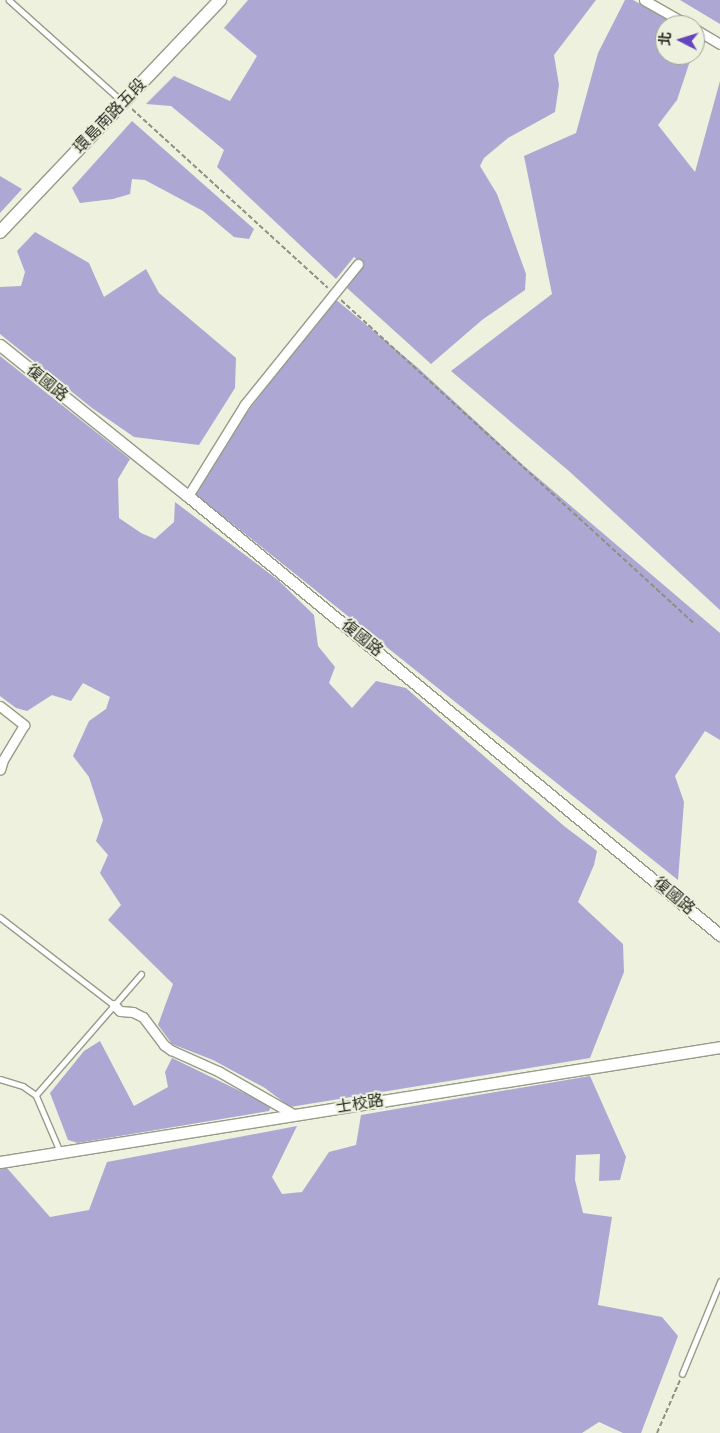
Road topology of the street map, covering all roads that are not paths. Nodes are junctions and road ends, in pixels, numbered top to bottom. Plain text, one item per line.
1 (9, 0) edge
2 (220, 0) edge
3 (644, 0) edge
4 (670, 15) edge
5 (705, 35) edge
6 (720, 44) edge
7 (124, 102) junction
8 (0, 232) edge
9 (358, 264) dead end
10 (0, 345) edge
11 (188, 496) junction
12 (0, 706) edge
13 (0, 770) edge
14 (0, 917) edge
15 (720, 935) edge
16 (141, 974) dead end
17 (114, 1005) junction
18 (720, 1047) edge
19 (0, 1079) edge
20 (36, 1095) junction
21 (292, 1114) junction
22 (60, 1151) junction
23 (0, 1162) edge
24 (720, 1282) edge
25 (682, 1374) road end

1 - 7 lane
2 - 7 main road, 環島南路五段
3 - 4 street
5 - 6 street
7 - 8 main road, 環島南路五段
9 - 11 street
10 - 11 street, 復國路
11 - 15 street, 復國路
12 - 13 street
14 - 17 lane
16 - 17 lane
17 - 20 lane
17 - 21 street
18 - 21 street, 士校路
19 - 20 lane
20 - 22 lane
21 - 22 street, 士校路
22 - 23 street, 士校路
24 - 25 lane

